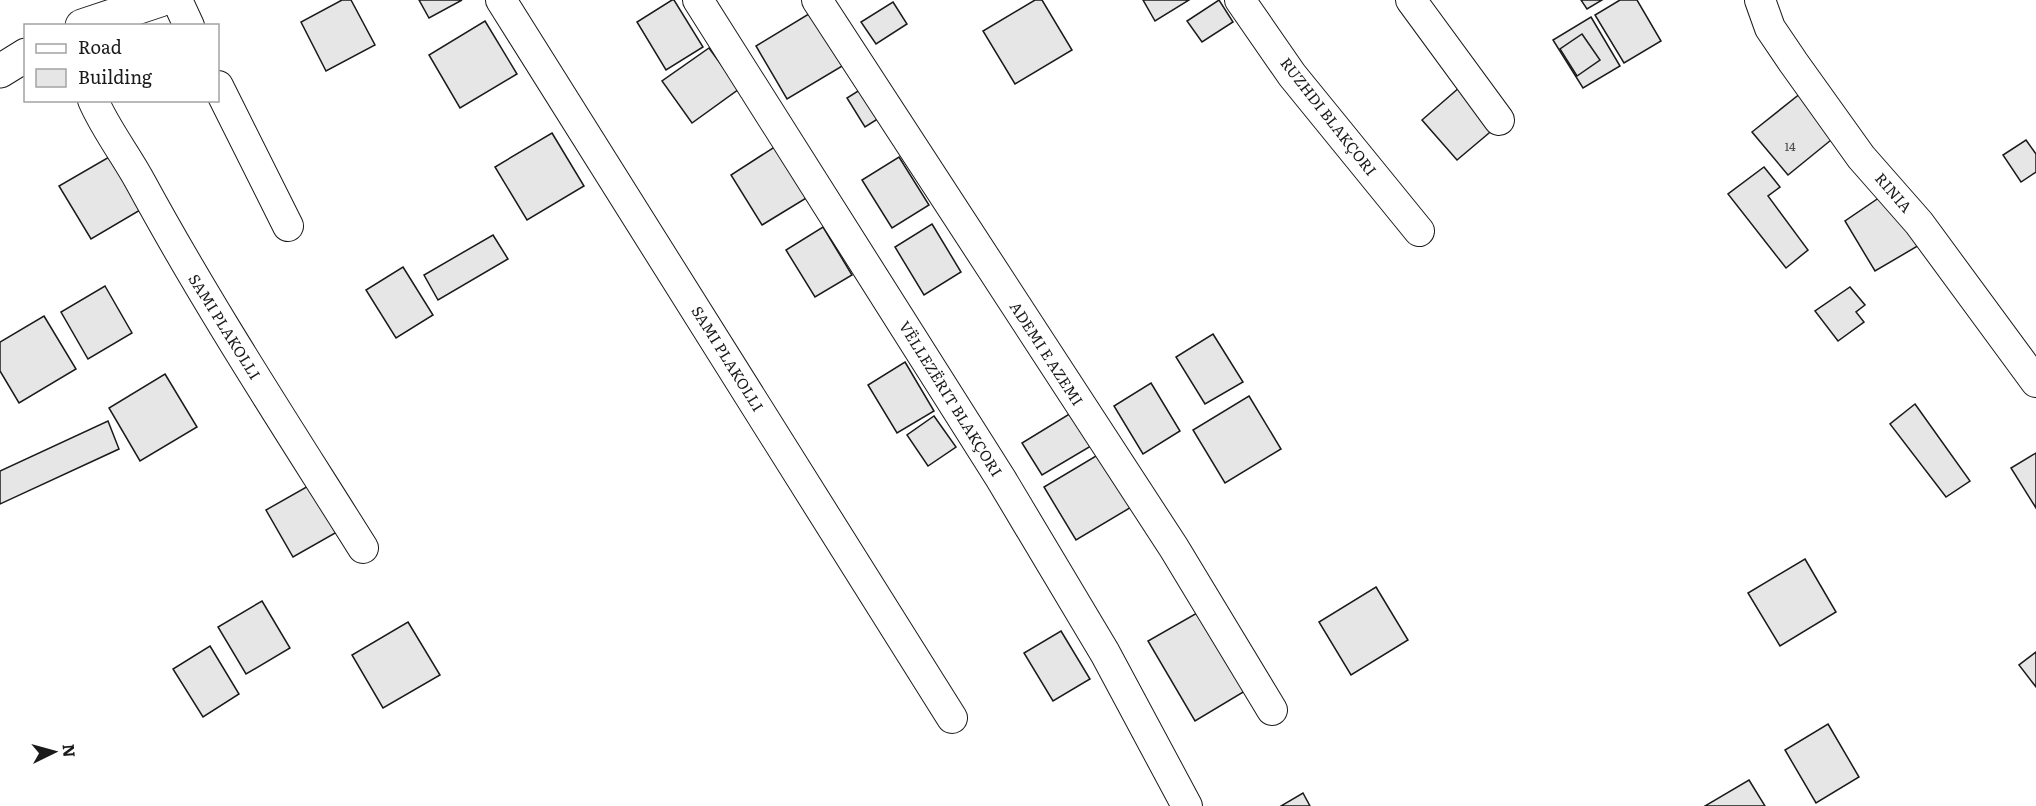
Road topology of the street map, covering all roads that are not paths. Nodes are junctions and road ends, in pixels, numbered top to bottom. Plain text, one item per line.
1 (160, 0) edge
2 (177, 0) edge
3 (501, 0) edge
4 (698, 0) edge
5 (817, 0) edge
6 (1240, 0) edge
7 (1411, 0) edge
8 (1760, 0) edge
9 (88, 24) edge
10 (188, 24) edge
11 (24, 57) edge
12 (0, 71) edge
13 (219, 88) edge
14 (94, 102) edge
15 (1499, 120) dead end
16 (288, 226) dead end
17 (1419, 231) dead end
18 (2036, 382) edge
19 (363, 548) dead end
20 (1272, 710) dead end
21 (952, 718) dead end
22 (1187, 806) edge

1 - 9 street
2 - 10 street
3 - 21 street, SAMI PLAKOLLI
4 - 22 street, VËLLEZËRIT BLAKÇORI
5 - 20 street, ADEMI E AZEMI
6 - 17 street, RUZHDI BLAKÇORI
7 - 15 street
8 - 18 street, RINIA
11 - 12 street
13 - 16 street
14 - 19 street, SAMI PLAKOLLI

